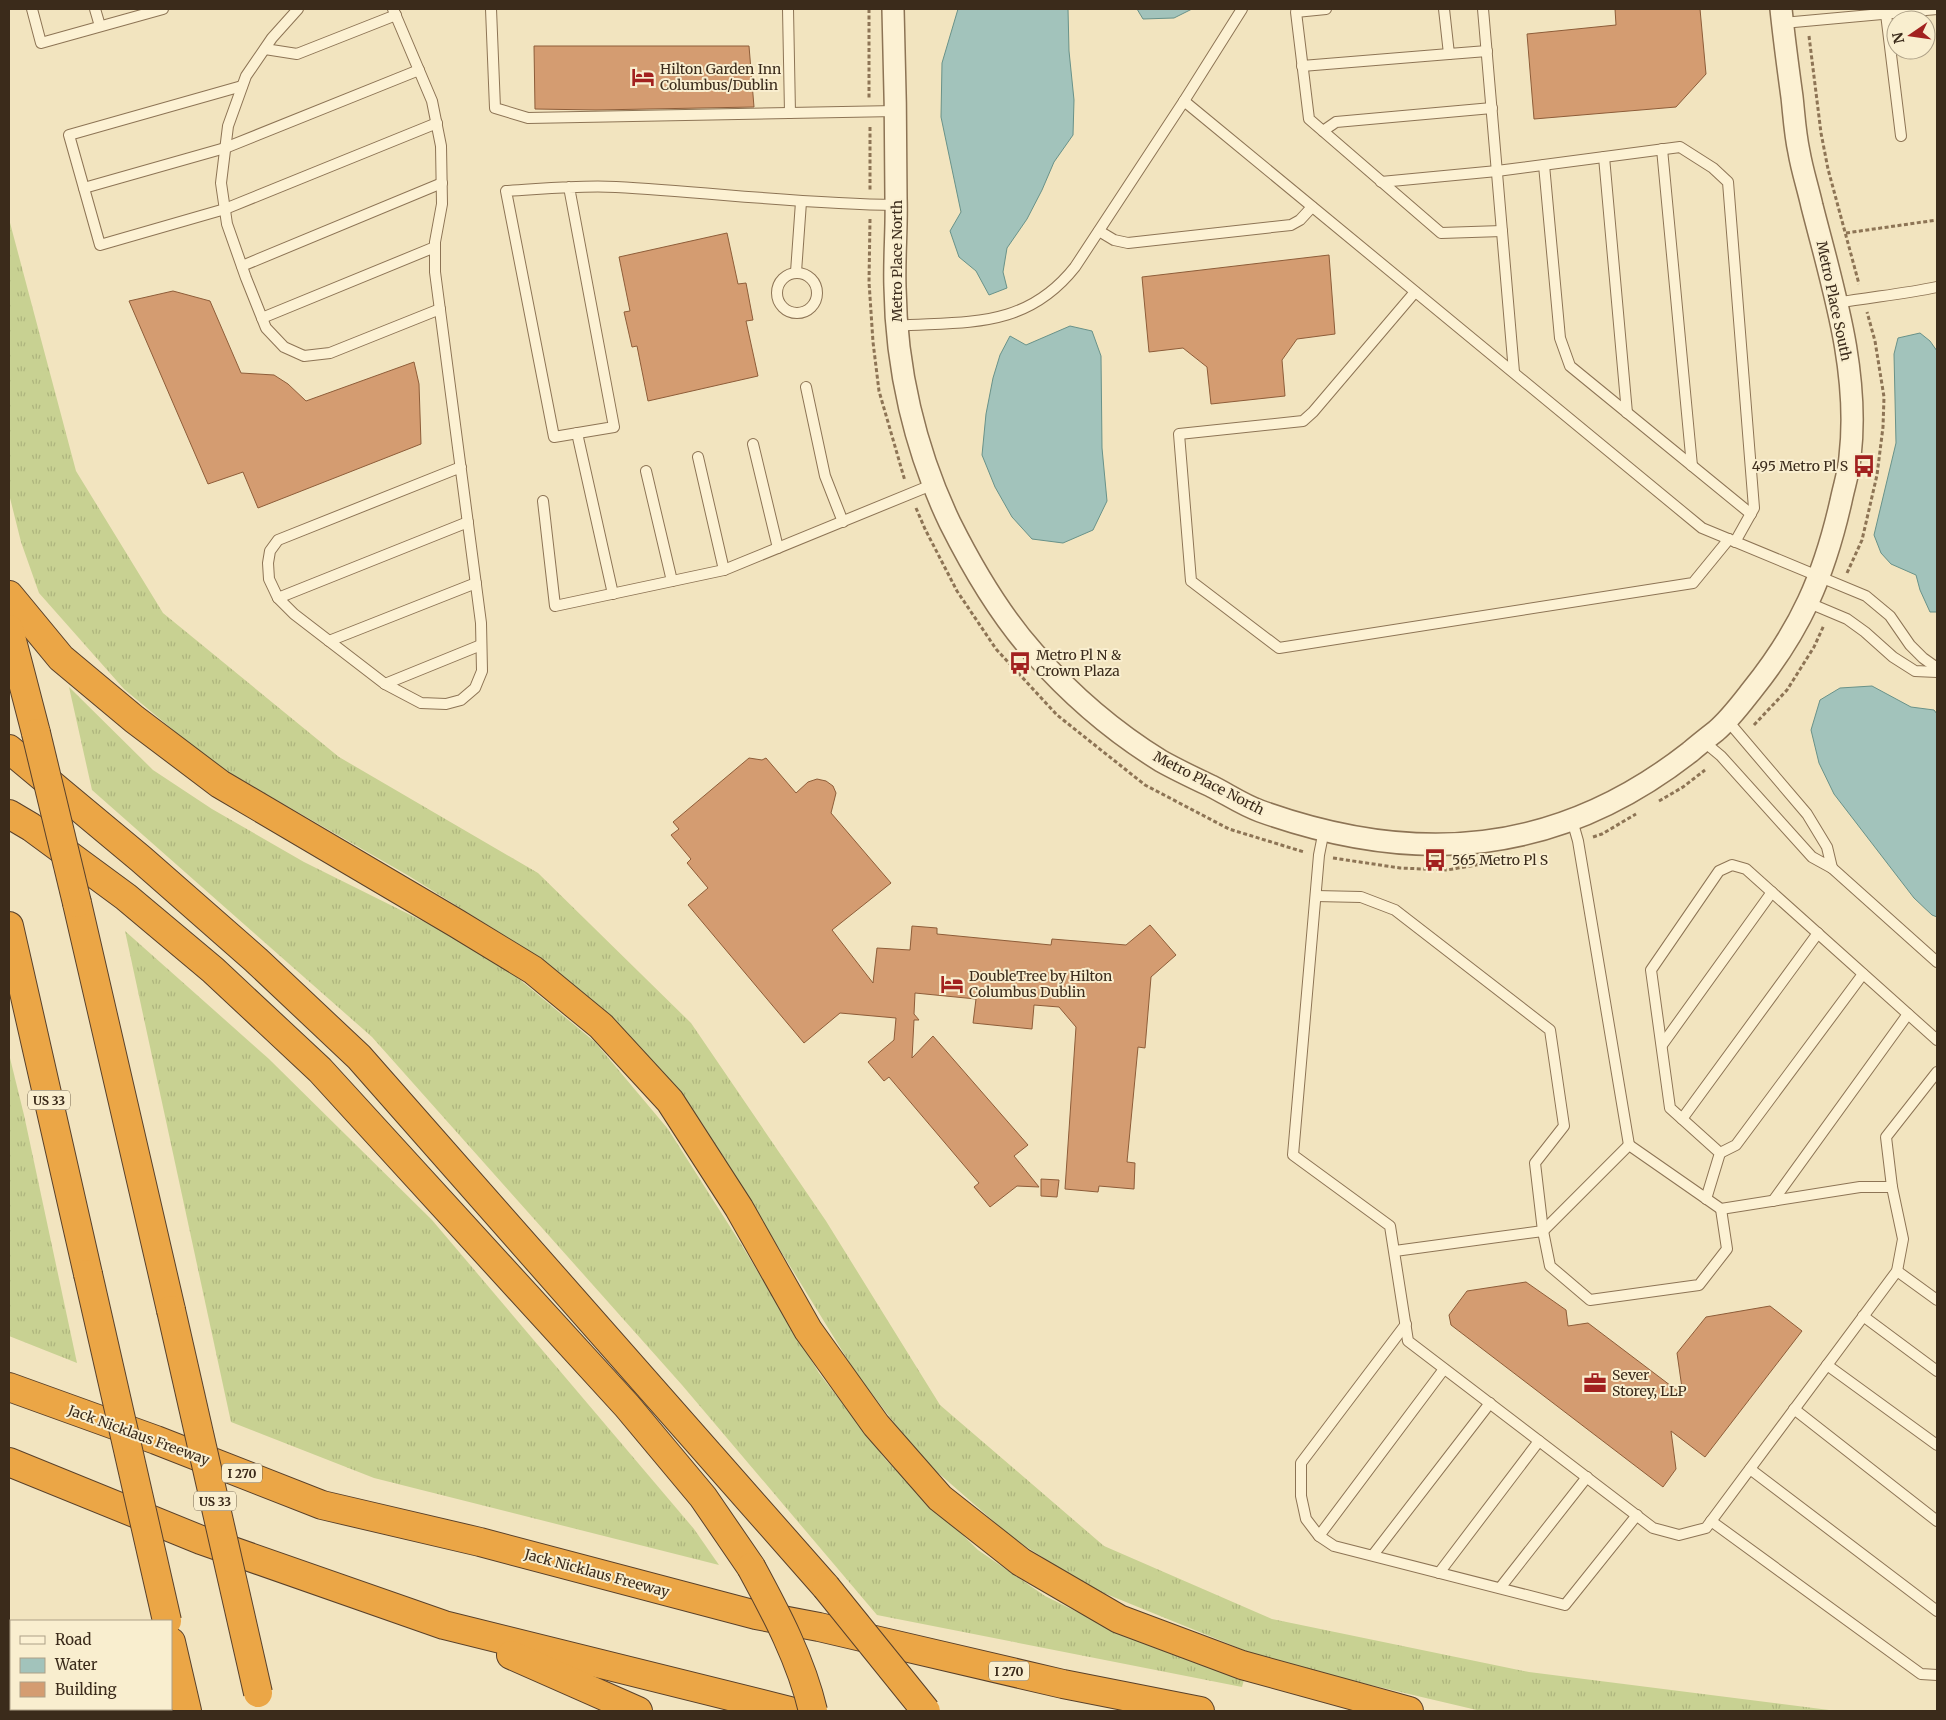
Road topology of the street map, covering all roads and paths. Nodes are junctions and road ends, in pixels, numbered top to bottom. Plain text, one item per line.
1 (32, 9) edge
2 (95, 9) edge
3 (162, 9) edge
4 (298, 9) edge
5 (491, 9) edge
6 (788, 9) edge
7 (869, 9) edge
8 (894, 9) edge
9 (1242, 9) edge
10 (1326, 9) edge
11 (1444, 9) edge
12 (1483, 9) edge
13 (394, 12) edge
14 (1886, 14) edge
15 (1782, 16) edge
16 (1808, 21) junction
17 (100, 26) junction
18 (264, 49) junction
19 (1487, 51) junction
20 (1449, 54) junction
21 (1892, 60) edge
22 (1302, 66) junction
23 (419, 70) junction
24 (242, 86) junction
25 (1184, 101) junction
26 (1492, 108) junction
27 (896, 111) junction
28 (870, 112) junction
29 (790, 114) junction
30 (436, 123) junction
31 (1323, 131) junction
32 (1901, 136) dead end
33 (225, 148) junction
34 (1662, 149) junction
35 (1604, 157) junction
36 (1544, 165) junction
37 (1497, 171) junction
38 (1381, 182) junction
39 (442, 183) junction
40 (569, 187) junction
41 (84, 188) junction
42 (801, 202) junction
43 (870, 205) junction
44 (896, 205) junction
45 (1312, 207) junction
46 (225, 209) junction
47 (1937, 220) edge
48 (1099, 231) junction
49 (1502, 231) junction
50 (1846, 233) junction
51 (435, 247) junction
52 (242, 266) junction
53 (796, 272) junction
54 (1937, 287) edge
55 (1415, 292) junction
56 (1863, 298) junction
57 (1837, 303) junction
58 (440, 309) junction
59 (262, 318) junction
60 (897, 326) junction
61 (1514, 372) junction
62 (806, 387) dead end
63 (1627, 413) junction
64 (577, 433) junction
65 (753, 444) dead end
66 (698, 457) dead end
67 (1692, 466) junction
68 (461, 467) junction
69 (646, 471) dead end
70 (934, 484) junction
71 (910, 495) junction
72 (543, 501) dead end
73 (1751, 514) junction
74 (468, 522) junction
75 (844, 522) junction
76 (1732, 541) junction
77 (778, 548) junction
78 (724, 570) junction
79 (1818, 576) junction
80 (672, 581) junction
81 (476, 582) junction
82 (1841, 587) junction
83 (613, 594) junction
84 (9, 596) edge
85 (278, 598) junction
86 (1809, 603) junction
87 (1830, 612) junction
88 (9, 629) edge
89 (329, 641) junction
90 (481, 645) junction
91 (1937, 668) edge
92 (1937, 672) edge
93 (385, 684) junction
94 (1727, 720) junction
95 (1741, 738) junction
96 (1703, 741) junction
97 (9, 749) edge
98 (1721, 756) junction
99 (1651, 806) dead end
100 (1643, 810) dead end
101 (9, 814) edge
102 (1572, 820) junction
103 (1324, 830) junction
104 (1578, 841) junction
105 (1466, 844) joint
106 (1319, 855) junction
107 (1486, 864) dead end
108 (1832, 868) junction
109 (1772, 892) junction
110 (1316, 896) junction
111 (9, 926) edge
112 (1818, 934) junction
113 (1937, 962) edge
114 (1864, 974) junction
115 (9, 994) edge
116 (1908, 1014) junction
117 (1937, 1040) edge
118 (1662, 1045) junction
119 (1937, 1072) edge
120 (1682, 1119) junction
121 (1629, 1145) junction
122 (1720, 1153) junction
123 (1892, 1187) junction
124 (1706, 1199) junction
125 (1773, 1201) junction
126 (1721, 1209) junction
127 (1543, 1231) junction
128 (1396, 1251) junction
129 (1897, 1271) junction
130 (88, 1274) junction
131 (1937, 1300) edge
132 (1864, 1316) junction
133 (1406, 1324) junction
134 (1826, 1365) junction
135 (1444, 1369) junction
136 (1937, 1371) edge
137 (9, 1387) edge
138 (1490, 1403) junction
139 (1794, 1410) junction
140 (1539, 1441) junction
141 (1937, 1445) edge
142 (9, 1462) edge
143 (1750, 1469) junction
144 (1587, 1477) junction
145 (1637, 1515) junction
146 (1711, 1521) junction
147 (1937, 1521) edge
148 (1319, 1536) junction
149 (1373, 1556) junction
150 (1439, 1573) junction
151 (1500, 1588) junction
152 (1937, 1611) edge
153 (167, 1620) edge
154 (444, 1625) junction
155 (172, 1646) edge
156 (1937, 1675) edge
157 (260, 1702) edge
158 (187, 1711) edge
159 (638, 1711) edge
160 (790, 1711) edge
161 (813, 1711) edge
162 (926, 1711) edge
163 (1200, 1711) edge
164 (1409, 1711) edge

1 - 17 lane
2 - 17 lane
3 - 17 lane
4 - 18 lane
5 - 29 lane
6 - 29 lane
7 - 28 path
8 - 27 street, Metro Place North
9 - 25 lane
10 - 22 lane
11 - 20 lane
12 - 19 lane
13 - 18 lane
13 - 23 lane
14 - 16 lane
15 - 16 lane
15 - 57 street, Metro Place South
16 - 50 path
18 - 24 lane
19 - 20 lane
19 - 26 lane
20 - 22 lane
21 - 32 lane
22 - 31 lane
23 - 30 lane
23 - 33 lane
24 - 33 lane
24 - 41 lane
25 - 45 lane
25 - 48 lane
26 - 31 lane
26 - 37 lane
27 - 28 lane
27 - 44 street, Metro Place North
28 - 29 lane
28 - 43 path
30 - 39 lane
30 - 46 lane
31 - 38 lane
33 - 41 lane
33 - 46 lane
34 - 35 lane
34 - 67 lane
34 - 73 lane
35 - 36 lane
35 - 63 lane
36 - 37 lane
36 - 63 lane
37 - 38 lane
37 - 49 lane
38 - 49 lane
39 - 51 lane
39 - 52 lane
40 - 42 lane
40 - 64 lane
40 - 64 lane
41 - 46 lane
42 - 43 lane
42 - 53 lane
43 - 44 lane
43 - 71 path
44 - 60 street, Metro Place North
45 - 48 lane
45 - 55 lane
46 - 52 lane
47 - 50 path
48 - 60 lane
49 - 61 lane
50 - 56 path
51 - 58 lane
51 - 59 lane
52 - 59 lane
53 - 53 lane
54 - 56 lane
55 - 61 lane
55 - 76 lane
56 - 57 lane
56 - 82 path
57 - 79 street, Metro Place South
58 - 59 lane
58 - 68 lane
60 - 70 street, Metro Place North
61 - 76 lane
62 - 75 lane
63 - 67 lane
64 - 83 lane
65 - 77 lane
66 - 78 lane
67 - 73 lane
68 - 74 lane
68 - 85 lane
69 - 80 lane
70 - 71 lane
70 - 103 street, Metro Place North
71 - 75 lane
71 - 106 path
72 - 83 lane
73 - 76 lane
74 - 81 lane
74 - 85 lane
75 - 77 lane
76 - 79 lane
77 - 78 lane
78 - 80 lane
79 - 82 lane
79 - 86 street, Metro Place South
80 - 83 lane
81 - 89 lane
81 - 90 lane
82 - 91 lane
84 - 164 highway
85 - 89 lane
86 - 87 lane
86 - 94 street, Metro Place South
87 - 92 lane
87 - 95 path
88 - 157 highway, US 33, bridge
89 - 93 lane
90 - 93 lane
90 - 93 lane
94 - 95 lane
94 - 96 street, Metro Place South
95 - 108 lane
96 - 98 lane
96 - 102 street, Metro Place South
97 - 162 highway, bridge
98 - 99 path
98 - 108 lane
100 - 104 path
101 - 161 highway, bridge
102 - 104 lane
102 - 105 street, Metro Place South
103 - 105 street, Metro Place North
103 - 106 lane
104 - 121 lane
106 - 107 path
106 - 110 lane
108 - 113 lane
109 - 112 lane
109 - 118 lane
109 - 118 lane
110 - 127 lane
110 - 128 lane
111 - 130 highway, US 33
112 - 114 lane
112 - 120 lane
114 - 116 lane
114 - 122 lane
115 - 130 highway
116 - 117 lane
116 - 125 lane
118 - 120 lane
119 - 123 lane
120 - 122 lane
121 - 124 lane
121 - 127 lane
122 - 124 lane
123 - 125 lane
123 - 129 lane
124 - 126 lane
125 - 126 lane
126 - 127 lane
127 - 128 lane
128 - 133 lane
129 - 131 lane
129 - 132 lane
130 - 153 highway, US 33, bridge
132 - 134 lane
132 - 136 lane
133 - 135 lane
133 - 148 lane
134 - 139 lane
134 - 141 lane
135 - 138 lane
135 - 148 lane
137 - 163 highway, Jack Nicklaus Freeway / I 270
138 - 140 lane
138 - 149 lane
139 - 143 lane
139 - 147 lane
140 - 144 lane
140 - 150 lane
142 - 154 highway
143 - 146 lane
143 - 152 lane
144 - 145 lane
144 - 151 lane
145 - 146 lane
145 - 151 lane
146 - 156 lane
148 - 149 lane
149 - 150 lane
150 - 151 lane
154 - 159 highway
154 - 160 highway
155 - 158 highway

